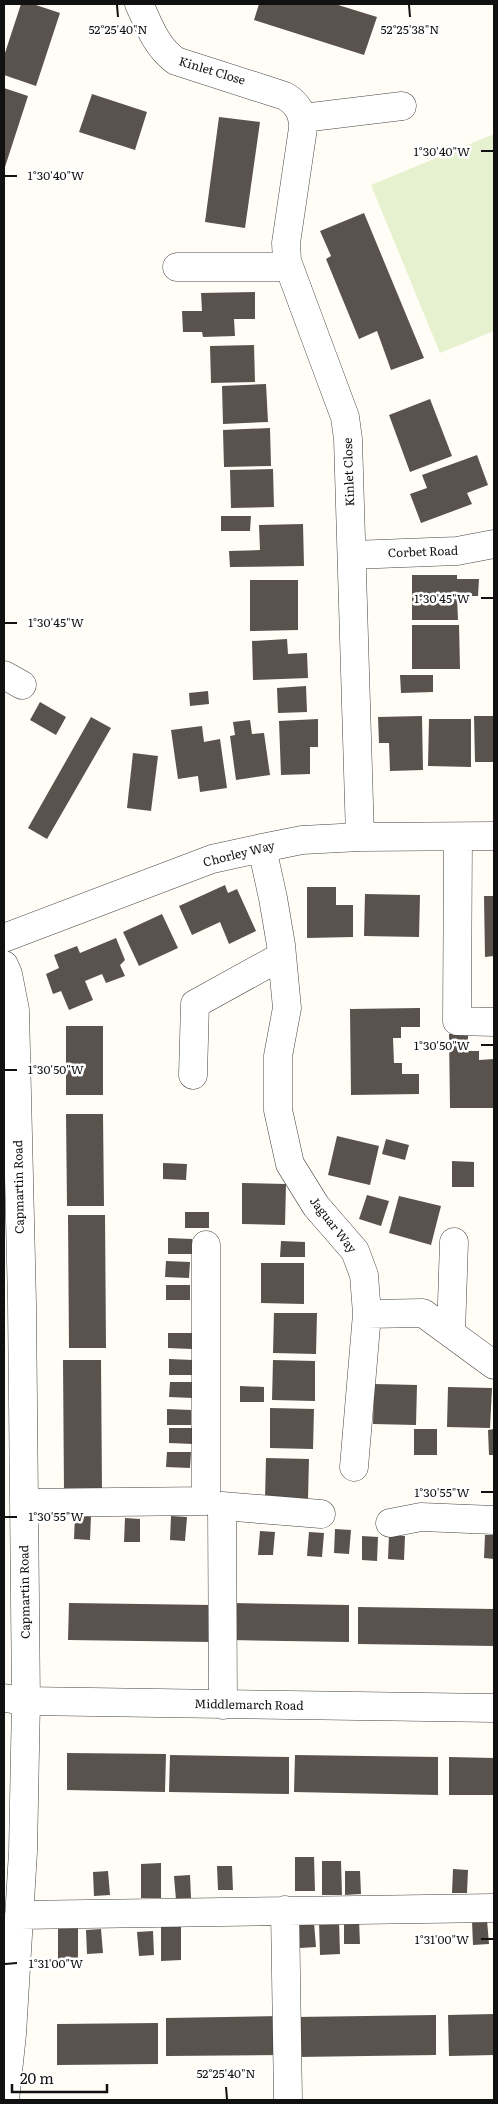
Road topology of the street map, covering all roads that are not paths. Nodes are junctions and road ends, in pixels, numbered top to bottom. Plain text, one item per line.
1 (139, 4) edge
2 (402, 106) dead end
3 (303, 118) junction
4 (177, 267) dead end
5 (289, 267) junction
6 (494, 544) edge
7 (352, 555) junction
8 (494, 836) edge
9 (360, 837) junction
10 (458, 837) junction
11 (262, 848) junction
12 (4, 938) edge
13 (282, 956) junction
14 (4, 965) edge
15 (494, 1022) edge
16 (194, 1075) dead end
17 (454, 1242) dead end
18 (206, 1246) dead end
19 (13, 1302) edge
20 (367, 1314) junction
21 (451, 1333) junction
22 (494, 1365) edge
23 (354, 1468) dead end
24 (14, 1476) edge
25 (24, 1503) junction
26 (321, 1514) dead end
27 (494, 1520) edge
28 (390, 1522) dead end
29 (15, 1700) edge
30 (223, 1705) junction
31 (494, 1708) edge
32 (14, 1900) edge
33 (494, 1908) edge
34 (285, 1910) junction
35 (5, 2100) edge
36 (288, 2100) edge

1 - 3 street, Kinlet Close
2 - 3 street
3 - 5 street, Kinlet Close
4 - 5 street
5 - 7 street, Kinlet Close
6 - 7 street, Corbet Road
7 - 9 street, Kinlet Close
8 - 10 street, Chorley Way
9 - 10 street, Chorley Way
9 - 11 street, Chorley Way
10 - 15 street
11 - 12 street, Chorley Way
11 - 13 street, Jaguar Way
13 - 16 street
13 - 20 street, Jaguar Way
14 - 19 street, Capmartin Road
17 - 21 street
18 - 25 street
19 - 24 street, Capmartin Road
20 - 21 street
20 - 23 street, Jaguar Way
21 - 22 street
24 - 25 street, Capmartin Road
25 - 29 street, Capmartin Road
26 - 30 street
27 - 28 street
29 - 30 street, Middlemarch Road
29 - 32 street, Capmartin Road
30 - 31 street, Middlemarch Road
32 - 34 street
32 - 35 street, Capmartin Road
33 - 34 street
34 - 36 street

